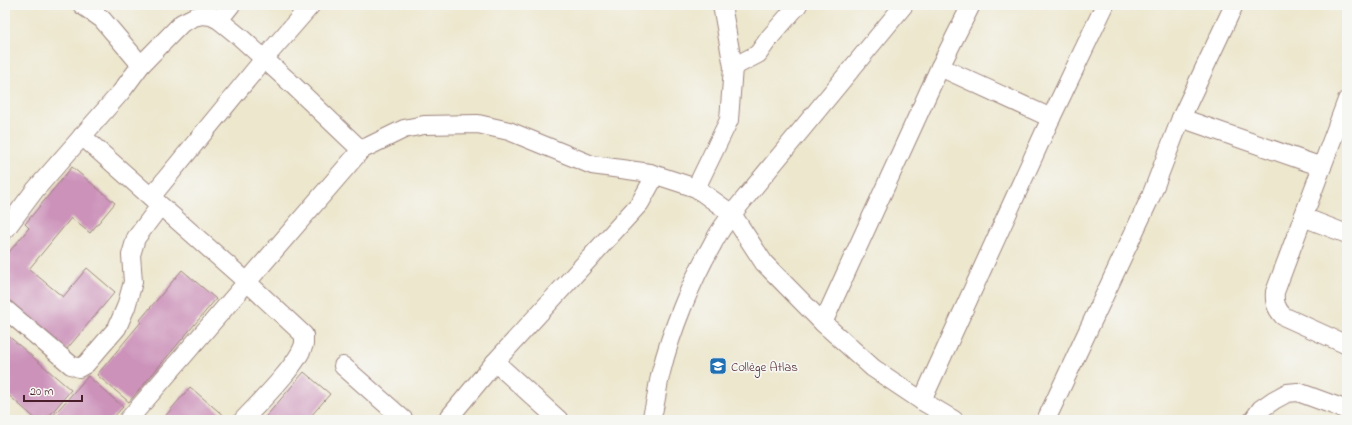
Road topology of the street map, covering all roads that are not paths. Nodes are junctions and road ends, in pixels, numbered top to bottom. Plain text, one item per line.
1 (82, 5) edge
2 (231, 5) edge
3 (311, 5) edge
4 (722, 5) edge
5 (798, 5) edge
6 (904, 5) edge
7 (971, 5) edge
8 (1105, 5) edge
9 (1234, 5) edge
10 (219, 20) junction
11 (264, 59) junction
12 (141, 65) junction
13 (733, 67) junction
14 (940, 67) junction
15 (1347, 100) edge
16 (1051, 118) junction
17 (1181, 118) junction
18 (82, 136) junction
19 (361, 150) junction
20 (1322, 167) junction
21 (650, 173) junction
22 (696, 188) junction
23 (156, 202) junction
24 (732, 214) junction
25 (1303, 217) junction
26 (5, 230) edge
27 (1347, 234) edge
28 (247, 282) junction
29 (5, 309) edge
30 (824, 323) junction
31 (1347, 345) edge
32 (495, 362) junction
33 (343, 366) dead end
34 (922, 401) junction
35 (1347, 410) edge
36 (128, 420) edge
37 (244, 420) edge
38 (404, 420) edge
39 (447, 420) edge
40 (559, 420) edge
41 (651, 420) edge
42 (954, 420) edge
43 (1046, 420) edge
44 (1253, 420) edge

1 - 12 street
2 - 10 street
3 - 11 street
4 - 13 street
5 - 13 street
6 - 24 street
7 - 14 street
8 - 16 street
9 - 17 street
10 - 11 street
10 - 12 street
11 - 19 street
11 - 23 street
12 - 18 street
13 - 22 street
14 - 16 street
14 - 30 street
15 - 20 street
16 - 34 street
17 - 20 street
17 - 43 street
18 - 23 street
18 - 26 street
19 - 21 street
19 - 28 street
20 - 25 street
21 - 22 street
21 - 32 street
22 - 24 street
23 - 28 street
23 - 29 street
24 - 30 street
24 - 41 street
25 - 27 street
25 - 31 street
28 - 36 street
28 - 37 street
30 - 34 street
32 - 39 street
32 - 40 street
33 - 38 street
34 - 42 street
35 - 44 street

